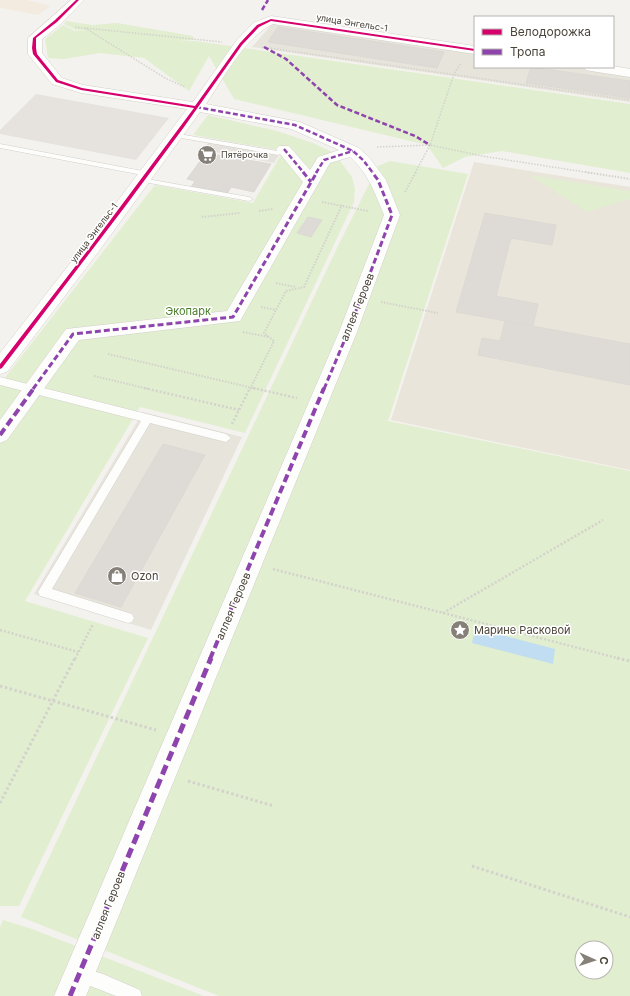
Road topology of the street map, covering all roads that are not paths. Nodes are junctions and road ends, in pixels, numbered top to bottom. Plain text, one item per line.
1 (78, 0) edge
2 (472, 50) edge
3 (598, 68) edge
4 (630, 73) edge
5 (196, 107) junction
6 (176, 135) junction
7 (0, 146) edge
8 (281, 151) joint
9 (353, 151) junction
10 (146, 177) junction
11 (311, 182) junction
12 (249, 199) dead end
13 (0, 367) edge
14 (0, 380) edge
15 (33, 389) junction
16 (147, 419) junction
17 (0, 435) edge
18 (226, 438) road end
19 (128, 618) dead end
20 (80, 975) junction
21 (70, 996) edge
22 (134, 996) edge

1 - 5 street
2 - 5 street, улица Энгельс-1
3 - 4 street
5 - 6 street, улица Энгельс-1
5 - 9 street
6 - 8 lane
6 - 10 street, улица Энгельс-1
7 - 10 lane
8 - 11 street
9 - 11 street
9 - 20 street, аллея Героев
10 - 12 lane
10 - 13 street, улица Энгельс-1
11 - 15 street
14 - 15 lane
15 - 16 lane
15 - 17 street
16 - 18 lane
16 - 19 lane
20 - 21 street, аллея Героев
20 - 22 lane

